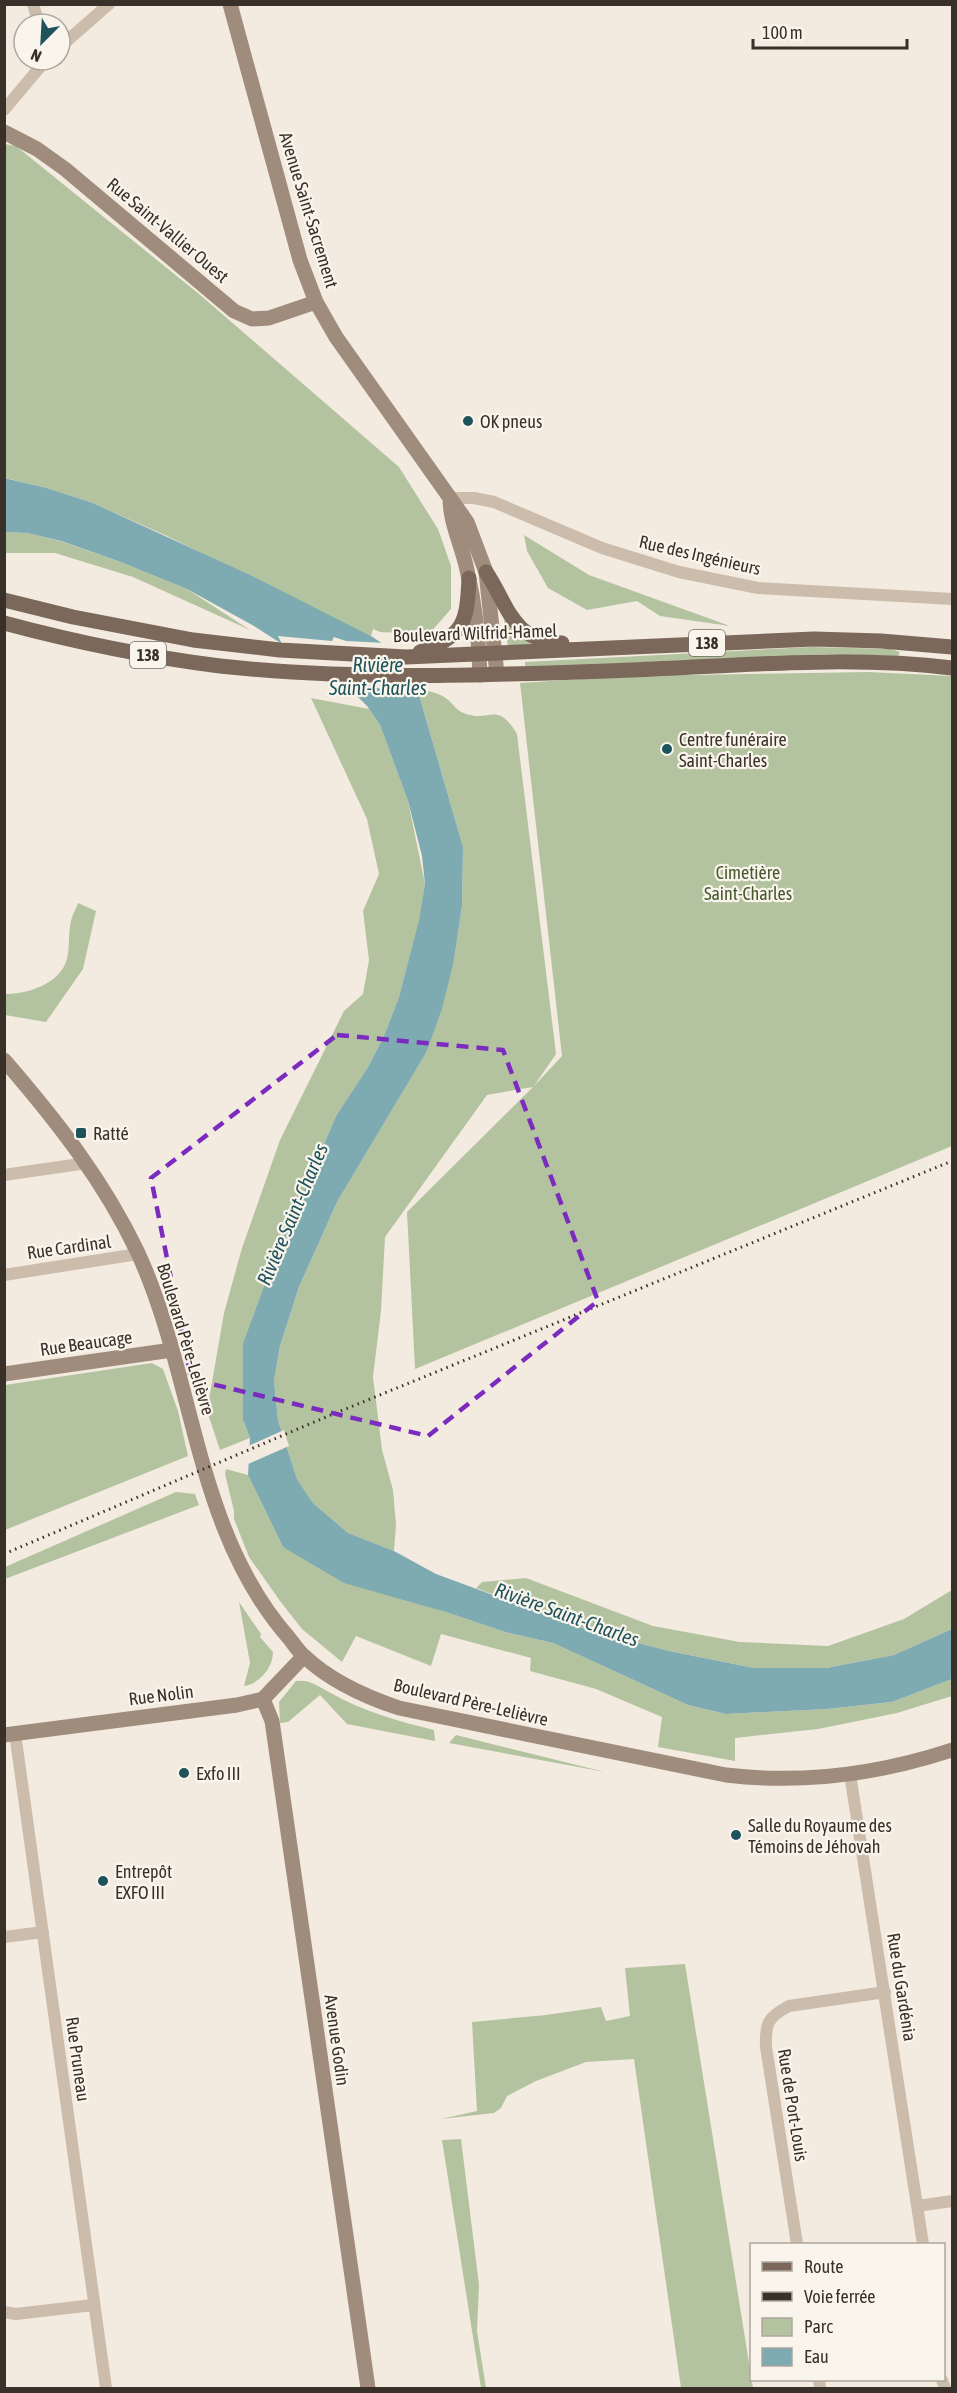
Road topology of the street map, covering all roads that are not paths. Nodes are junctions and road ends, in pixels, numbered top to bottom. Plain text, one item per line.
1 (109, 4) edge
2 (230, 4) edge
3 (72, 36) edge
4 (36, 72) edge
5 (4, 110) edge
6 (4, 132) edge
7 (316, 302) junction
8 (450, 498) junction
9 (486, 572) junction
10 (469, 578) junction
11 (952, 599) edge
12 (4, 600) edge
13 (4, 623) edge
14 (952, 646) edge
15 (600, 648) junction
16 (487, 653) junction
17 (406, 657) junction
18 (952, 668) edge
19 (497, 674) junction
20 (480, 675) junction
21 (4, 1060) edge
22 (10, 1074) edge
23 (87, 1162) junction
24 (4, 1175) edge
25 (138, 1254) junction
26 (4, 1275) edge
27 (172, 1350) junction
28 (4, 1374) edge
29 (304, 1656) junction
30 (263, 1699) junction
31 (10, 1734) edge
32 (952, 1750) edge
33 (850, 1774) junction
34 (43, 1932) junction
35 (4, 1937) edge
36 (885, 1992) junction
37 (952, 2201) edge
38 (918, 2206) junction
39 (797, 2243) edge
40 (923, 2243) edge
41 (93, 2305) junction
42 (4, 2312) edge
43 (106, 2388) edge
44 (368, 2388) edge

1 - 3 street
2 - 7 main road, Avenue Saint-Sacrement
4 - 5 street
6 - 7 main road, Rue Saint-Vallier Ouest
7 - 8 main road, Avenue Saint-Sacrement
8 - 9 main road, Avenue Saint-Sacrement
8 - 10 main road, Avenue Saint-Sacrement
8 - 11 street, Rue des Ingénieurs
9 - 15 main road
9 - 16 main road, Avenue Saint-Sacrement
10 - 16 main road, Avenue Saint-Sacrement
10 - 17 main road
12 - 17 main road, Boulevard Wilfrid-Hamel / 138
13 - 20 main road, 138
14 - 15 main road, Boulevard Wilfrid-Hamel / 138
15 - 16 main road, Boulevard Wilfrid-Hamel / 138
16 - 17 main road, Boulevard Wilfrid-Hamel / 138
16 - 19 main road, Avenue Saint-Sacrement
16 - 20 main road, Avenue Saint-Sacrement
18 - 19 main road, 138
19 - 20 main road, 138
21 - 22 main road, Boulevard Père-Lelièvre
22 - 23 main road, Boulevard Père-Lelièvre
23 - 24 street
23 - 25 main road, Boulevard Père-Lelièvre
25 - 26 street, Rue Cardinal
25 - 27 main road, Boulevard Père-Lelièvre
27 - 28 main road, Rue Beaucage
27 - 29 main road, Boulevard Père-Lelièvre
29 - 30 main road
29 - 33 main road, Boulevard Père-Lelièvre
30 - 31 main road, Rue Nolin
30 - 44 main road, Avenue Godin
31 - 34 street, Rue Pruneau
32 - 33 main road, Boulevard Père-Lelièvre
33 - 36 street, Rue du Gardénia
34 - 35 street
34 - 41 street, Rue Pruneau
36 - 38 street, Rue du Gardénia
36 - 39 street, Rue de Port-Louis
37 - 38 street
38 - 40 street, Rue du Gardénia
41 - 42 street
41 - 43 street, Rue Pruneau

